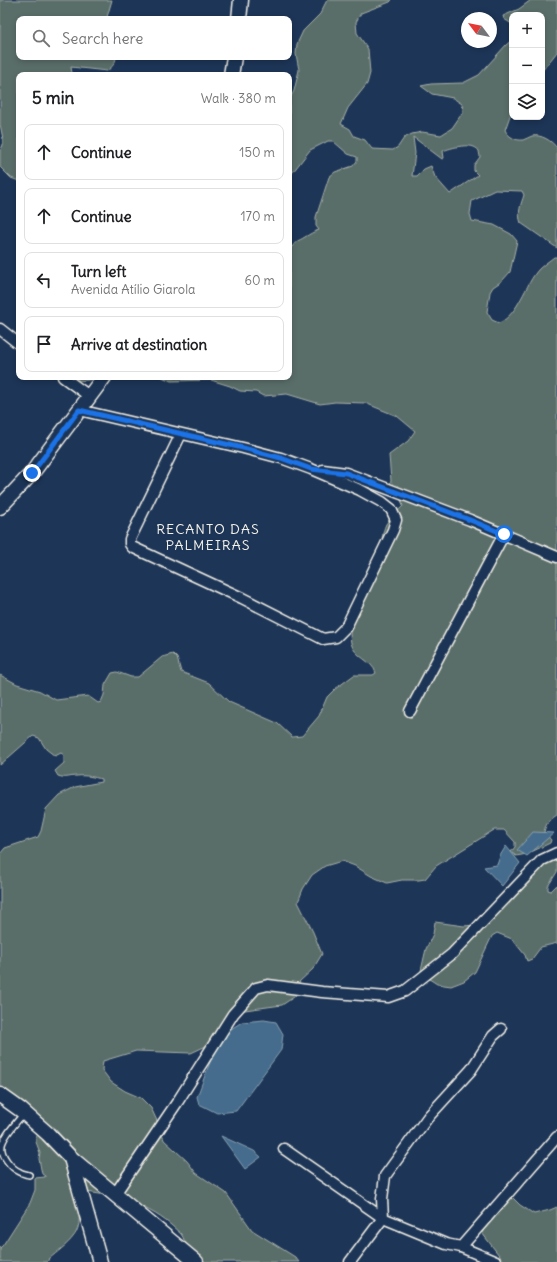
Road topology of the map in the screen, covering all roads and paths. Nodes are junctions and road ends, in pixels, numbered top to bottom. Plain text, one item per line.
1 (241, 0) edge
2 (239, 16) edge
3 (234, 60) edge
4 (232, 72) edge
5 (0, 329) edge
6 (16, 342) edge
7 (67, 380) edge
8 (102, 380) edge
9 (89, 396) junction
10 (79, 410) junction
11 (181, 434) junction
12 (311, 469) junction
13 (0, 507) edge
14 (504, 534) junction
15 (557, 557) edge
16 (410, 711) dead end
17 (557, 853) edge
18 (501, 1029) dead end
19 (0, 1095) edge
20 (24, 1113) junction
21 (557, 1137) edge
22 (284, 1149) dead end
23 (71, 1158) junction
24 (29, 1175) dead end
25 (115, 1194) junction
26 (383, 1218) junction
27 (461, 1247) junction
28 (100, 1262) edge
29 (196, 1262) edge
30 (350, 1262) edge
31 (496, 1262) edge

1 - 2 street
3 - 4 street
5 - 6 street
7 - 9 street
8 - 9 street
9 - 10 street
10 - 11 street
10 - 13 street
11 - 12 street
11 - 12 street
12 - 14 street
14 - 15 street
14 - 16 street
17 - 25 street
18 - 26 street
19 - 20 street
20 - 23 street
20 - 24 lane
21 - 27 street
22 - 26 street
23 - 25 street
23 - 28 street
25 - 29 street
26 - 27 street
26 - 30 street
27 - 31 street

